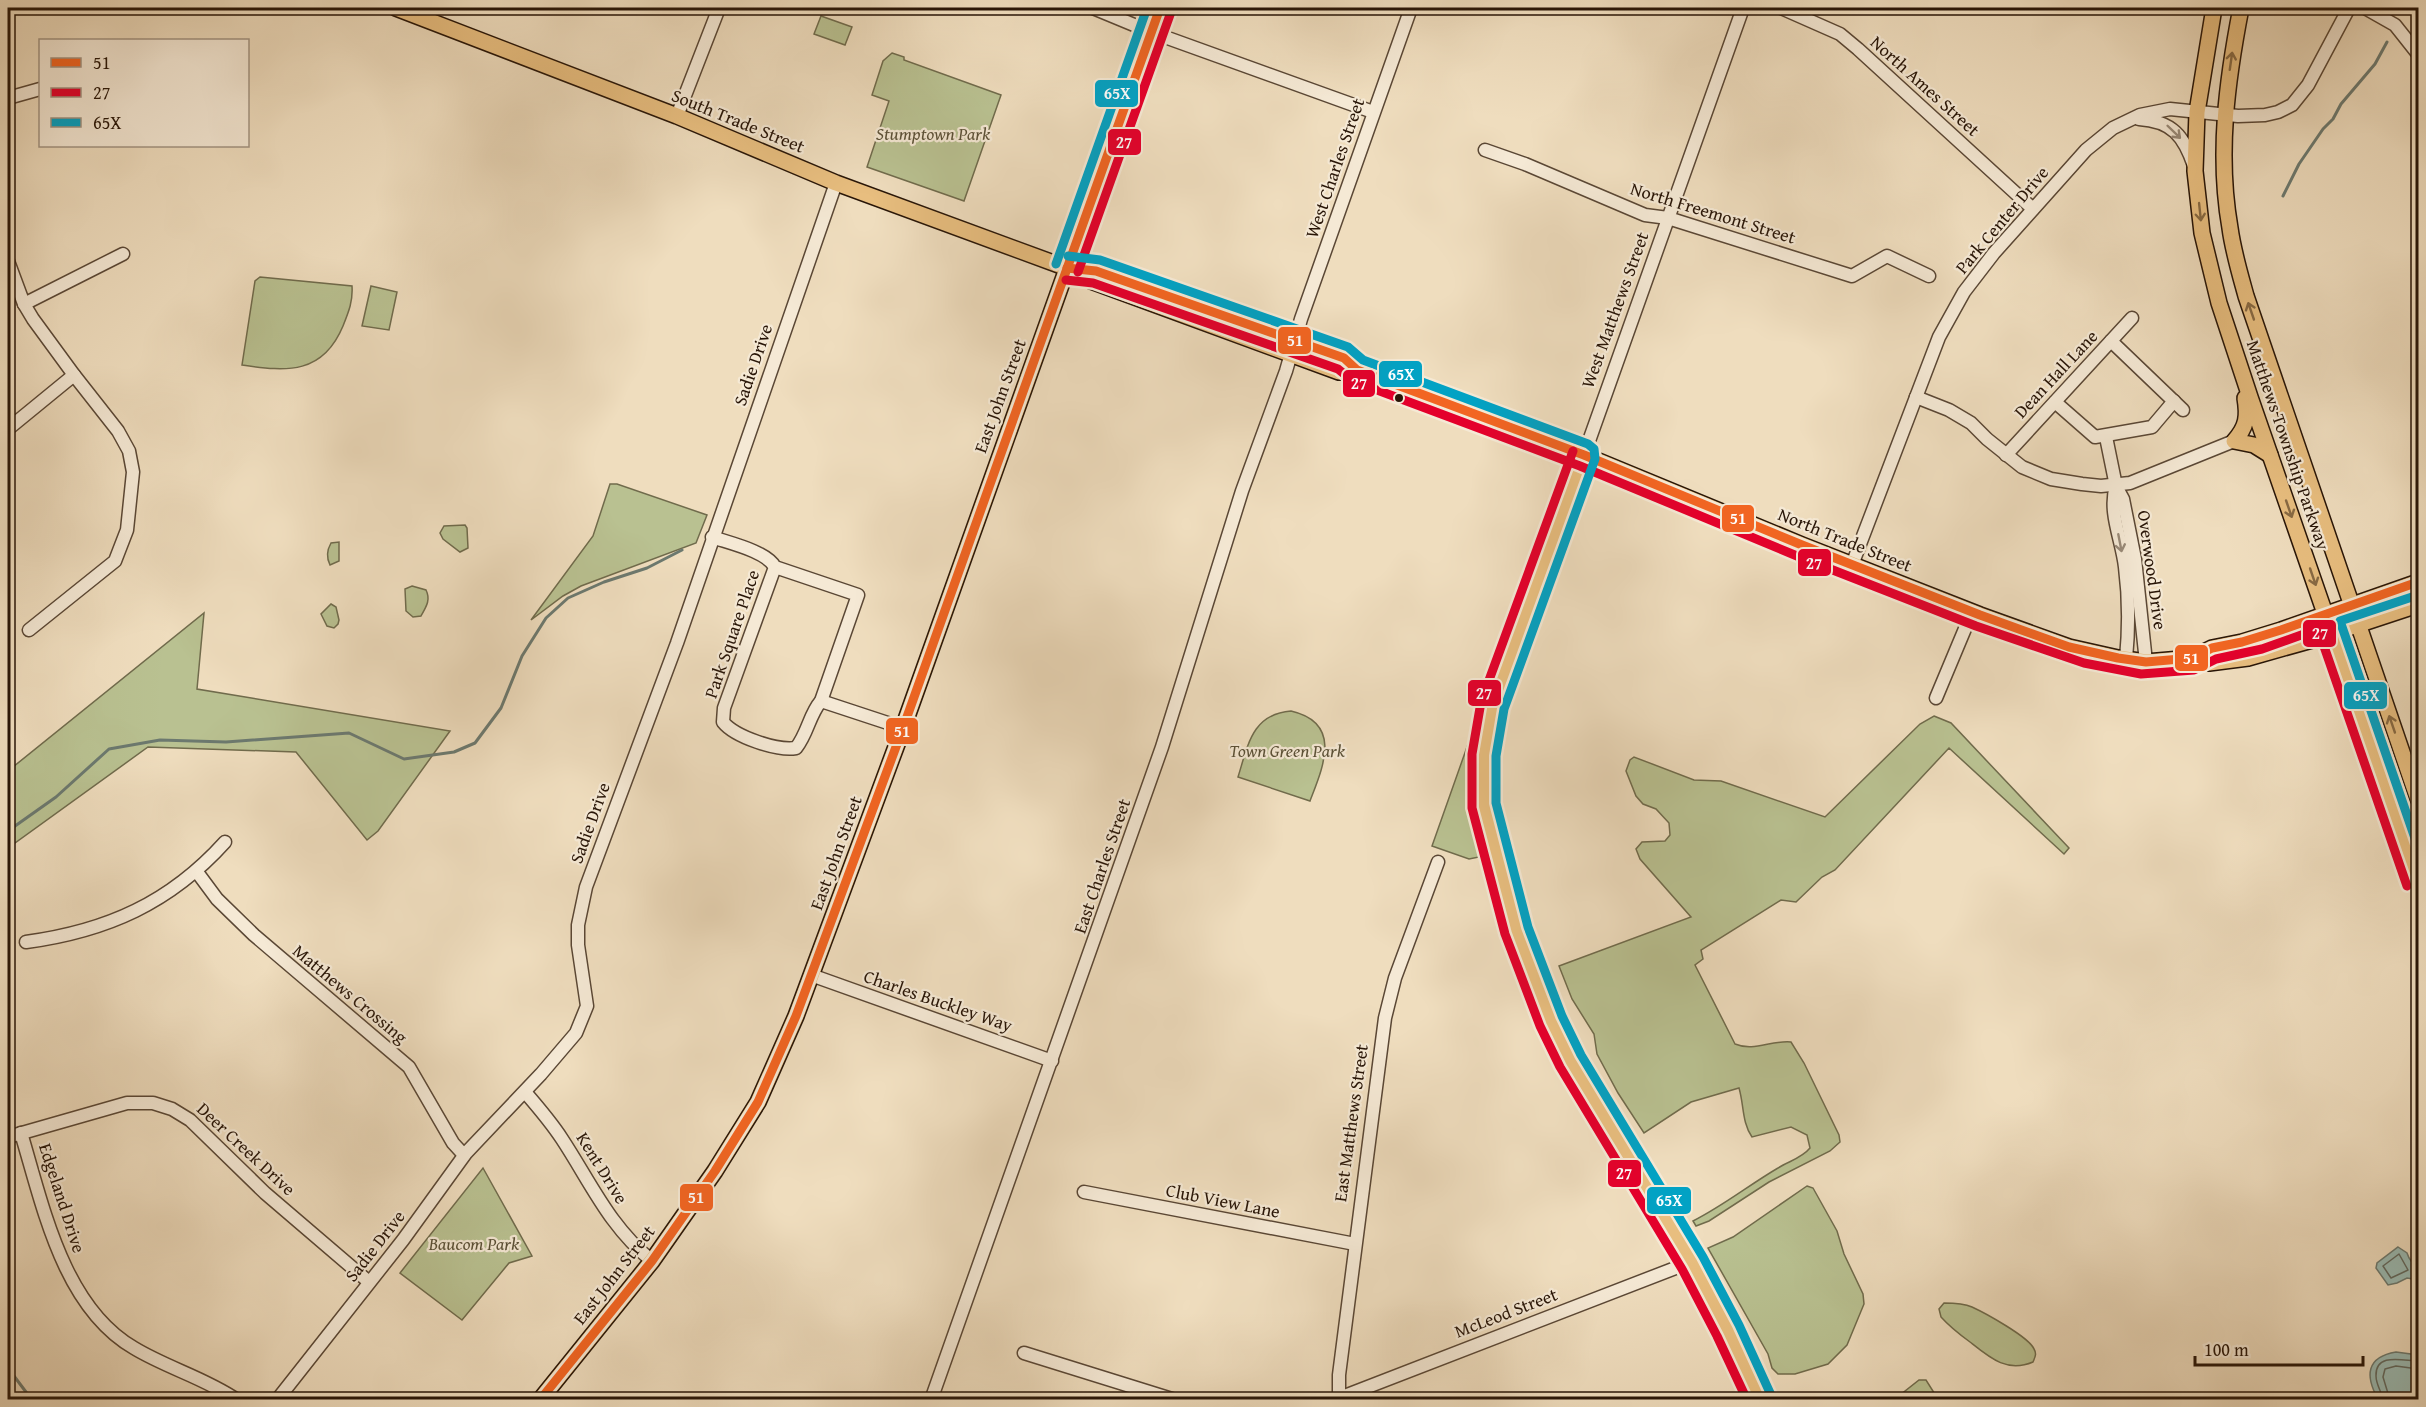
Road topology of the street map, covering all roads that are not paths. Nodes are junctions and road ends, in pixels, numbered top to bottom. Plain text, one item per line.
1 (396, 8) edge
2 (719, 8) edge
3 (1093, 8) edge
4 (1160, 8) edge
5 (1411, 8) edge
6 (1743, 8) edge
7 (1780, 8) edge
8 (2214, 8) edge
9 (2241, 8) edge
10 (2349, 8) edge
11 (2365, 8) edge
12 (1151, 32) junction
13 (2418, 54) edge
14 (39, 89) edge
15 (8, 98) edge
16 (1373, 112) junction
17 (2197, 112) junction
18 (2224, 115) junction
19 (677, 116) junction
20 (2132, 118) junction
21 (1485, 150) dead end
22 (2195, 171) junction
23 (836, 183) junction
24 (2033, 209) junction
25 (1668, 218) junction
26 (123, 254) dead end
27 (8, 261) edge
28 (1067, 268) junction
29 (1929, 276) dead end
30 (24, 304) junction
31 (2132, 318) dead end
32 (2111, 341) junction
33 (1292, 347) junction
34 (2237, 354) junction
35 (74, 375) junction
36 (1916, 398) junction
37 (2055, 402) junction
38 (8, 429) edge
39 (2106, 437) junction
40 (2234, 441) junction
41 (1584, 455) junction
42 (2006, 455) junction
43 (2270, 455) junction
44 (2116, 486) junction
45 (712, 537) junction
46 (1852, 565) junction
47 (775, 567) junction
48 (2418, 582) edge
49 (2351, 604) junction
50 (2418, 604) edge
51 (1972, 612) junction
52 (2325, 614) junction
53 (2358, 624) junction
54 (29, 630) dead end
55 (2332, 633) junction
56 (2192, 658) junction
57 (2126, 659) junction
58 (2146, 662) junction
59 (1935, 698) dead end
60 (821, 700) junction
61 (903, 728) junction
62 (2418, 799) edge
63 (225, 842) dead end
64 (1438, 862) dead end
65 (197, 872) junction
66 (2418, 882) edge
67 (26, 942) dead end
68 (811, 975) junction
69 (1053, 1061) junction
70 (525, 1092) junction
71 (21, 1133) junction
72 (8, 1137) edge
73 (464, 1155) junction
74 (1084, 1192) dead end
75 (1355, 1244) junction
76 (652, 1261) junction
77 (1691, 1262) junction
78 (369, 1282) junction
79 (1024, 1353) dead end
80 (1337, 1399) edge
81 (237, 1400) edge
82 (277, 1400) edge
83 (540, 1400) edge
84 (931, 1400) edge
85 (1175, 1400) edge
86 (1760, 1400) edge

1 - 19 main road, South Trade Street
2 - 19 street
3 - 12 street
4 - 12 main road, East John Street
5 - 16 street, West Charles Street
6 - 25 street, West Matthews Street
7 - 24 street, North Ames Street
8 - 17 main road, Matthews Township Parkway
18 -> 9 main road, Matthews Township Parkway
10 - 18 street, Park Center Drive
11 - 13 street
12 - 16 street
12 - 28 main road, East John Street
14 - 15 street
16 - 33 street, West Charles Street
17 - 18 street, Park Center Drive
17 - 20 street, Park Center Drive
17 - 22 main road, Matthews Township Parkway
49 -> 18 main road, Matthews Township Parkway
19 - 23 main road, South Trade Street
20 -> 22 street
20 - 24 street, Park Center Drive
21 - 25 street, North Freemont Street
22 -> 34 main road, Matthews Township Parkway
23 - 28 main road, South Trade Street
23 - 45 street, Sadie Drive
24 - 36 street, Park Center Drive
25 - 29 street, North Freemont Street
25 - 41 street, West Matthews Street
26 - 30 street
27 - 30 street
28 - 33 main road, North Trade Street
28 - 61 main road, East John Street
30 - 35 street
31 - 32 street, Dean Hall Lane
32 - 37 street, Dean Hall Lane
32 - 39 street
33 - 41 main road, North Trade Street
33 - 69 street, East Charles Street
34 - 40 main road
34 - 43 main road, Matthews Township Parkway
35 - 38 street
35 - 54 street
36 - 42 street
36 - 46 street, Park Center Drive
37 - 39 street
37 - 42 street, Dean Hall Lane
39 - 44 street, Overwood Drive
40 - 43 main road
40 - 44 street
41 - 46 main road, North Trade Street
41 - 77 main road
42 - 44 street
43 -> 52 main road, Matthews Township Parkway
44 -> 57 street, Overwood Drive
44 - 58 street, Overwood Drive
45 - 47 street, Park Square Place
45 - 70 street, Sadie Drive
46 - 51 main road, North Trade Street
47 - 60 street, Park Square Place
47 - 60 street, Park Square Place
48 - 49 main road, North Trade Street
49 - 52 main road, North Trade Street
49 - 53 main road, Matthews Township Parkway
50 - 53 main road, North Trade Street
51 - 57 main road, North Trade Street
51 - 59 street
52 - 55 main road, Matthews Township Parkway
52 - 56 main road, North Trade Street
53 - 55 main road, North Trade Street
62 -> 53 main road, Matthews Township Parkway
55 - 56 main road, North Trade Street
55 - 66 main road, Matthews Township Parkway
56 - 58 main road, North Trade Street
57 - 58 main road, North Trade Street
60 - 61 street
61 - 68 main road, East John Street
63 - 65 street
64 - 75 street, East Matthews Street
65 - 67 street
65 - 73 street, Matthews Crossing
68 - 69 street, Charles Buckley Way
68 - 76 main road, East John Street
69 - 84 street, East Charles Street
70 - 73 street, Sadie Drive
70 - 76 street, Kent Drive
71 - 72 street, Deer Creek Drive
71 - 78 street, Deer Creek Drive
71 - 81 street, Edgeland Drive
73 - 78 street, Sadie Drive
74 - 75 street, Club View Lane
75 - 80 street, East Matthews Street
76 - 83 main road, East John Street
77 - 80 street, McLeod Street
77 - 86 main road
78 - 82 street, Sadie Drive
79 - 85 street

